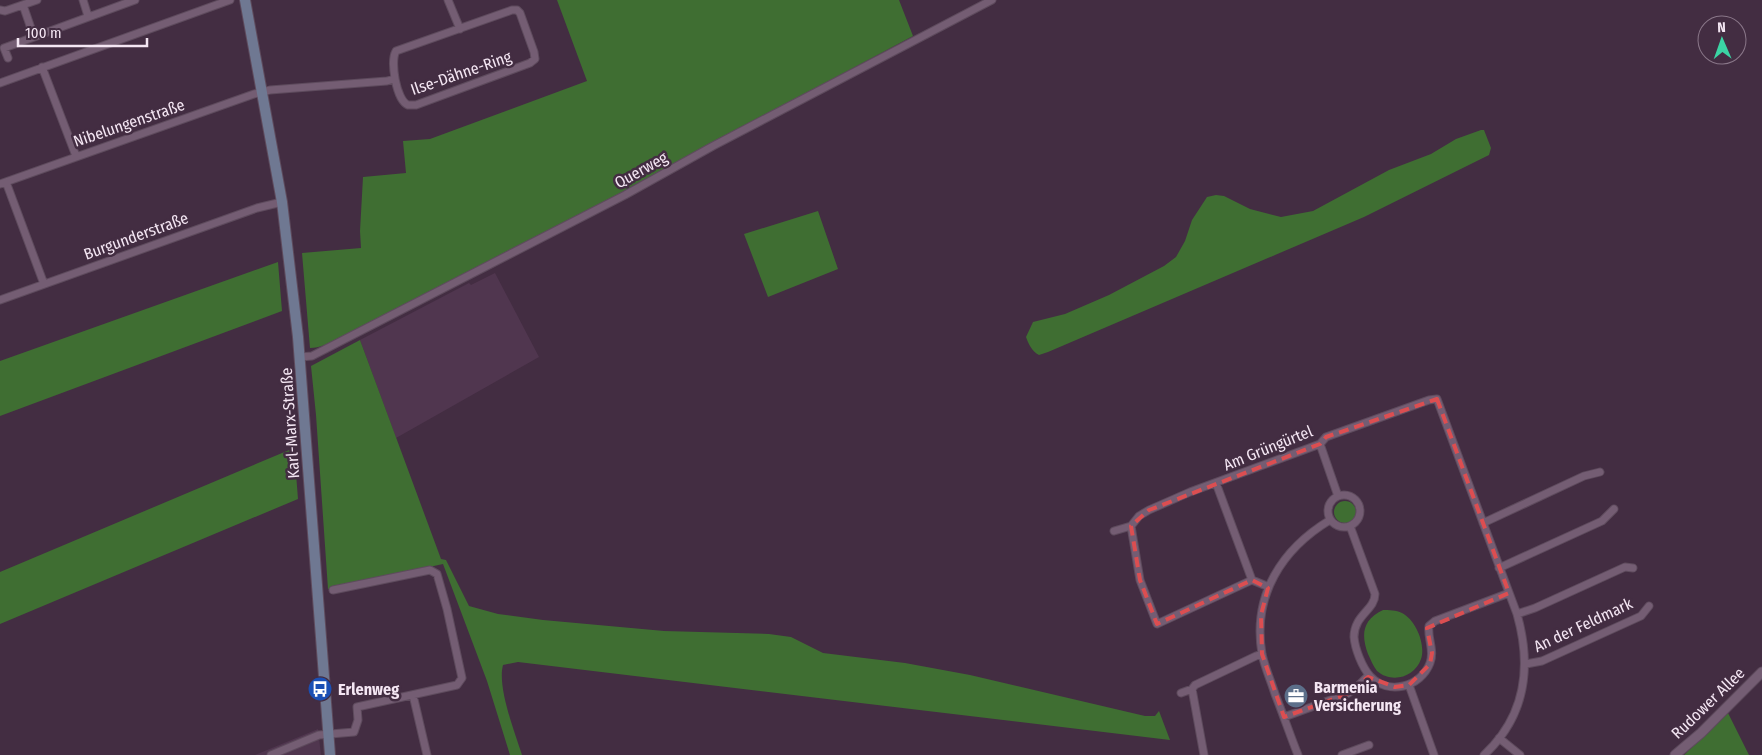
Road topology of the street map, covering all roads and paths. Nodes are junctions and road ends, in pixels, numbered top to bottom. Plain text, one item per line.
1 (37, 0) edge
2 (83, 0) edge
3 (135, 0) edge
4 (230, 0) edge
5 (245, 0) edge
6 (448, 0) edge
7 (992, 0) edge
8 (23, 5) junction
9 (0, 10) edge
10 (88, 16) junction
11 (460, 29) junction
12 (34, 37) junction
13 (8, 58) dead end
14 (42, 68) junction
15 (394, 79) junction
16 (0, 83) edge
17 (262, 91) junction
18 (76, 156) junction
19 (3, 183) edge
20 (282, 202) junction
21 (44, 284) junction
22 (0, 300) edge
23 (300, 357) junction
24 (1437, 399) joint
25 (1320, 444) junction
26 (1600, 472) dead end
27 (1216, 483) junction
28 (1338, 496) junction
29 (1614, 509) dead end
30 (1330, 520) junction
31 (1483, 523) junction
32 (1130, 526) junction
33 (1350, 526) junction
34 (1114, 531) dead end
35 (1499, 568) junction
36 (1633, 568) dead end
37 (1252, 580) junction
38 (1269, 587) junction
39 (333, 590) dead end
40 (1509, 593) junction
41 (1649, 606) dead end
42 (1517, 614) junction
43 (1262, 654) junction
44 (1526, 664) junction
45 (1762, 672) edge
46 (1369, 676) junction
47 (1409, 685) junction
48 (1192, 689) junction
49 (1180, 693) dead end
50 (413, 695) junction
51 (1284, 717) junction
52 (329, 734) junction
53 (1499, 738) junction
54 (1369, 745) dead end
55 (271, 755) edge
56 (330, 755) edge
57 (427, 755) edge
58 (1204, 755) edge
59 (1297, 755) edge
60 (1342, 755) edge
61 (1434, 755) edge
62 (1484, 755) edge
63 (1520, 755) edge
64 (1675, 755) edge

1 - 8 street
2 - 10 street
3 - 10 street
4 - 14 street
5 - 17 main road, Karl-Marx-Straße
6 - 11 street
7 - 23 street, Querweg
8 - 9 street
8 - 12 street
10 - 12 street
11 - 15 street, Ilse-Dähne-Ring
11 - 15 street, Ilse-Dähne-Ring
12 - 13 street
14 - 16 street
14 - 18 street
15 - 17 street
17 - 18 street, Nibelungenstraße
17 - 20 main road, Karl-Marx-Straße
18 - 19 street, Nibelungenstraße
19 - 21 street, Nibelungenstraße
20 - 21 street, Burgunderstraße
20 - 23 main road, Karl-Marx-Straße
21 - 22 street, Burgunderstraße
23 - 52 main road, Karl-Marx-Straße
24 - 25 street, Am Grüngürtel
24 - 31 street, An der Feldmark
25 - 27 street, Am Grüngürtel
25 - 28 street
26 - 31 street
27 - 32 street, Am Grüngürtel
27 - 37 street
28 - 30 street
28 - 33 street
29 - 35 street
30 - 33 street
30 - 38 street
31 - 35 street, An der Feldmark
32 - 34 street, Am Grüngürtel
32 - 37 street
33 - 46 street
35 - 40 street, An der Feldmark
36 - 42 street
37 - 38 street
38 - 43 street
39 - 50 street
40 - 42 street, An der Feldmark
40 - 47 street
41 - 44 street, An der Feldmark
42 - 44 street, An der Feldmark
43 - 48 street
43 - 51 street
44 - 53 street, An der Feldmark
45 - 64 street, Rudower Allee
46 - 47 street
46 - 51 street
47 - 61 street
48 - 49 street
48 - 58 street
50 - 52 street
50 - 57 street
51 - 59 street
52 - 55 street
52 - 56 main road, Karl-Marx-Straße
53 - 62 street, An der Feldmark
53 - 63 street
54 - 60 street

